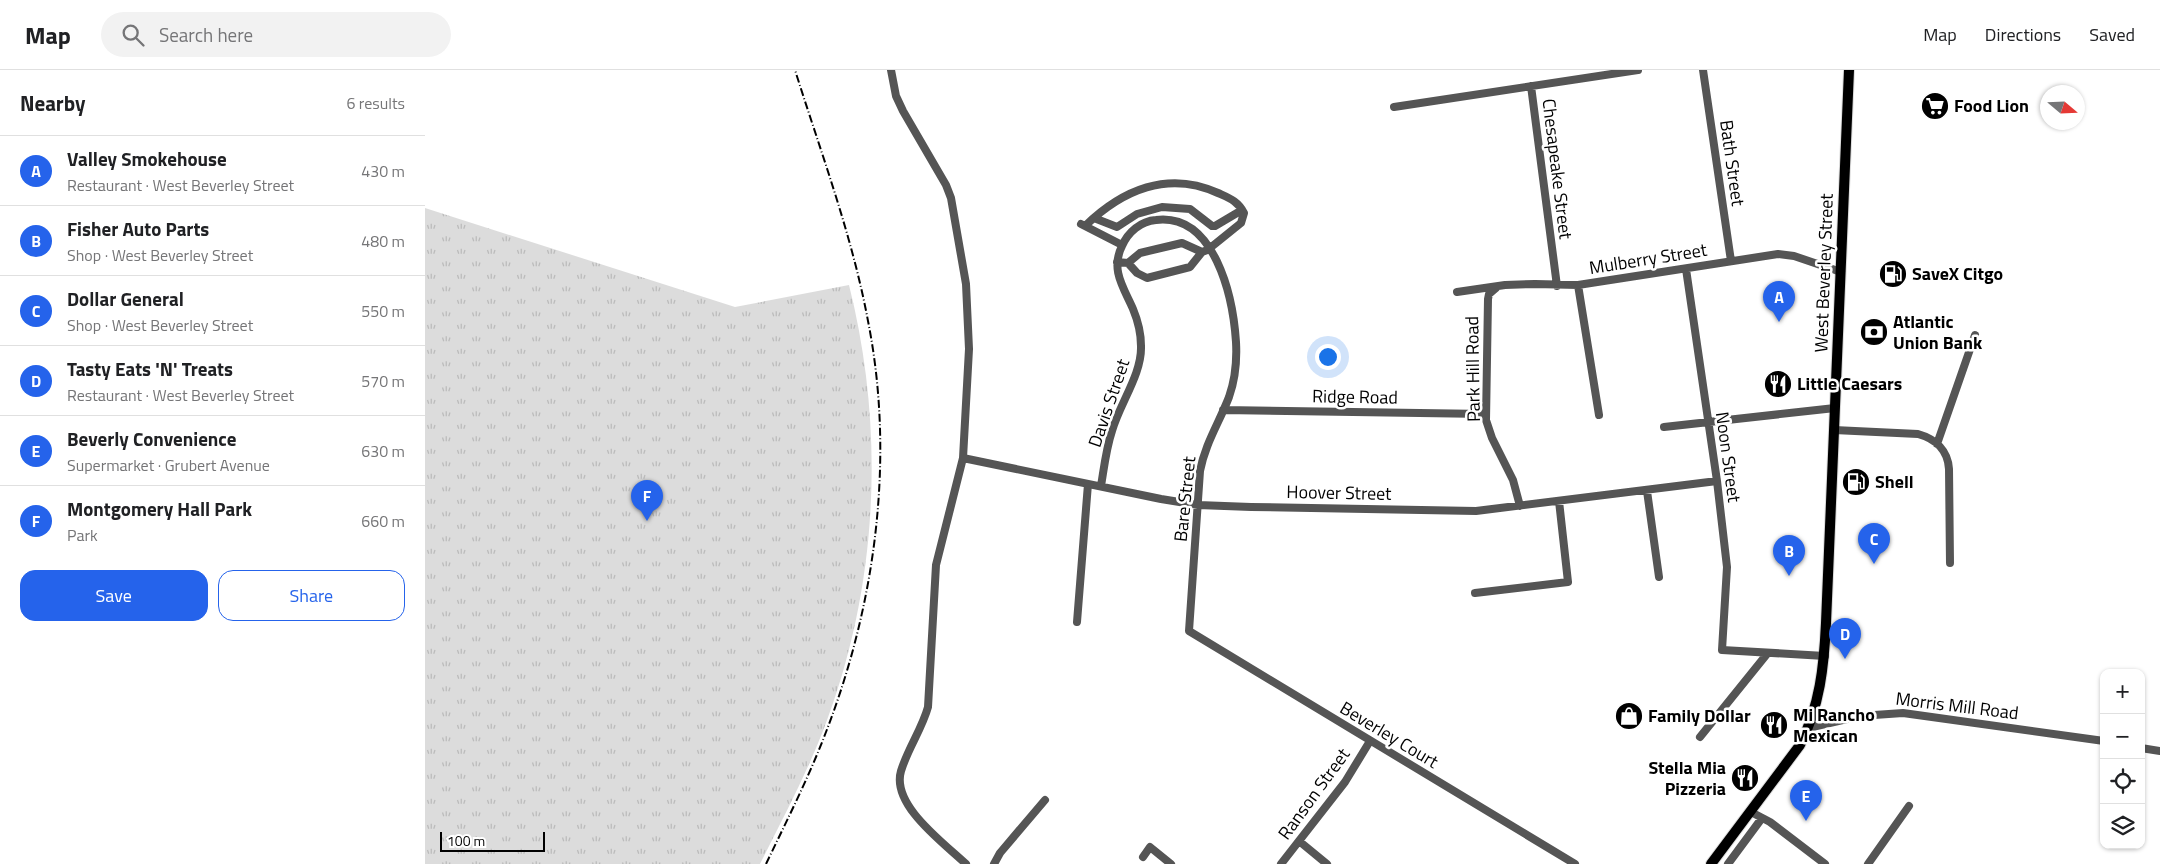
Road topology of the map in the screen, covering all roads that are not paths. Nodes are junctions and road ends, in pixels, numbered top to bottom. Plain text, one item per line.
1 (891, 70) edge
2 (1638, 70) edge
3 (1703, 70) edge
4 (1849, 70) edge
5 (1531, 86) junction
6 (1394, 107) dead end
7 (1243, 210) junction
8 (1094, 218) junction
9 (1122, 245) junction
10 (1207, 250) junction
11 (1731, 261) junction
12 (1117, 262) junction
13 (1128, 263) junction
14 (1686, 269) junction
15 (1841, 272) junction
16 (1578, 285) junction
17 (1557, 286) junction
18 (1496, 288) junction
19 (1457, 292) dead end
20 (1975, 335) dead end
21 (1835, 408) junction
22 (1223, 410) junction
23 (1486, 414) junction
24 (1599, 415) dead end
25 (1709, 422) junction
26 (1664, 427) dead end
27 (1834, 430) junction
28 (1937, 444) junction
29 (963, 458) junction
30 (1717, 481) junction
31 (1089, 484) junction
32 (1101, 486) junction
33 (1647, 490) junction
34 (1559, 501) junction
35 (1198, 505) junction
36 (1520, 506) junction
37 (1950, 563) dead end
38 (1659, 577) dead end
39 (1475, 593) dead end
40 (1077, 622) dead end
41 (1189, 631) joint
42 (1767, 654) junction
43 (1825, 656) junction
44 (1808, 728) junction
45 (1700, 737) dead end
46 (2100, 740) edge
47 (1370, 741) junction
48 (2145, 749) edge
49 (2160, 752) edge
50 (1045, 800) dead end
51 (1909, 806) dead end
52 (1751, 812) junction
53 (1762, 818) junction
54 (1299, 841) junction
55 (1143, 857) dead end
56 (966, 864) edge
57 (994, 864) edge
58 (1171, 864) edge
59 (1281, 864) edge
60 (1327, 864) edge
61 (1575, 864) edge
62 (1711, 864) edge
63 (1728, 864) edge
64 (1825, 864) edge
65 (1868, 864) edge

1 - 29 street
2 - 5 street
3 - 11 street, Bath Street
4 - 15 main road, West Beverley Street
5 - 6 street
5 - 17 street, Chesapeake Street
7 - 8 street
7 - 8 street
7 - 10 street
8 - 9 street
9 - 10 street, Bare Street
9 - 12 street, Davis Street
10 - 13 street
10 - 13 street
10 - 22 street, Bare Street
11 - 14 street, Mulberry Street
11 - 15 street, Mulberry Street
12 - 13 street
12 - 32 street, Davis Street
14 - 16 street, Mulberry Street
14 - 25 street, Noon Street
15 - 21 main road, West Beverley Street
16 - 17 street, Mulberry Street
16 - 24 street
17 - 18 street, Mulberry Street
18 - 19 street, Mulberry Street
18 - 23 street, Park Hill Road
20 - 28 street
21 - 25 street
21 - 27 main road, West Beverley Street
22 - 23 street, Ridge Road
22 - 35 street, Bare Street
23 - 36 street, Park Hill Road
25 - 26 street
25 - 30 street, Noon Street
27 - 28 street
27 - 43 main road, West Beverley Street
28 - 37 street
29 - 31 street, Hoover Street
29 - 56 street
30 - 33 street, Hoover Street
30 - 42 street, Noon Street
31 - 32 street, Hoover Street
31 - 40 street
32 - 35 street, Hoover Street
33 - 34 street, Hoover Street
33 - 38 street
34 - 36 street, Hoover Street
34 - 39 street
35 - 36 street, Hoover Street
35 - 41 street, Bare Street
41 - 47 street, Beverley Court
42 - 43 street
42 - 45 street
43 - 44 main road, West Beverley Street
44 - 46 street, Morris Mill Road
44 - 52 main road, West Beverley Street
47 - 54 street, Ranson Street
47 - 61 street, Beverley Court
48 - 49 street
50 - 57 street
51 - 65 street
52 - 53 street
52 - 62 main road, West Beverley Street
53 - 63 street
53 - 64 street
54 - 59 street, Ranson Street
54 - 60 street
55 - 58 street

